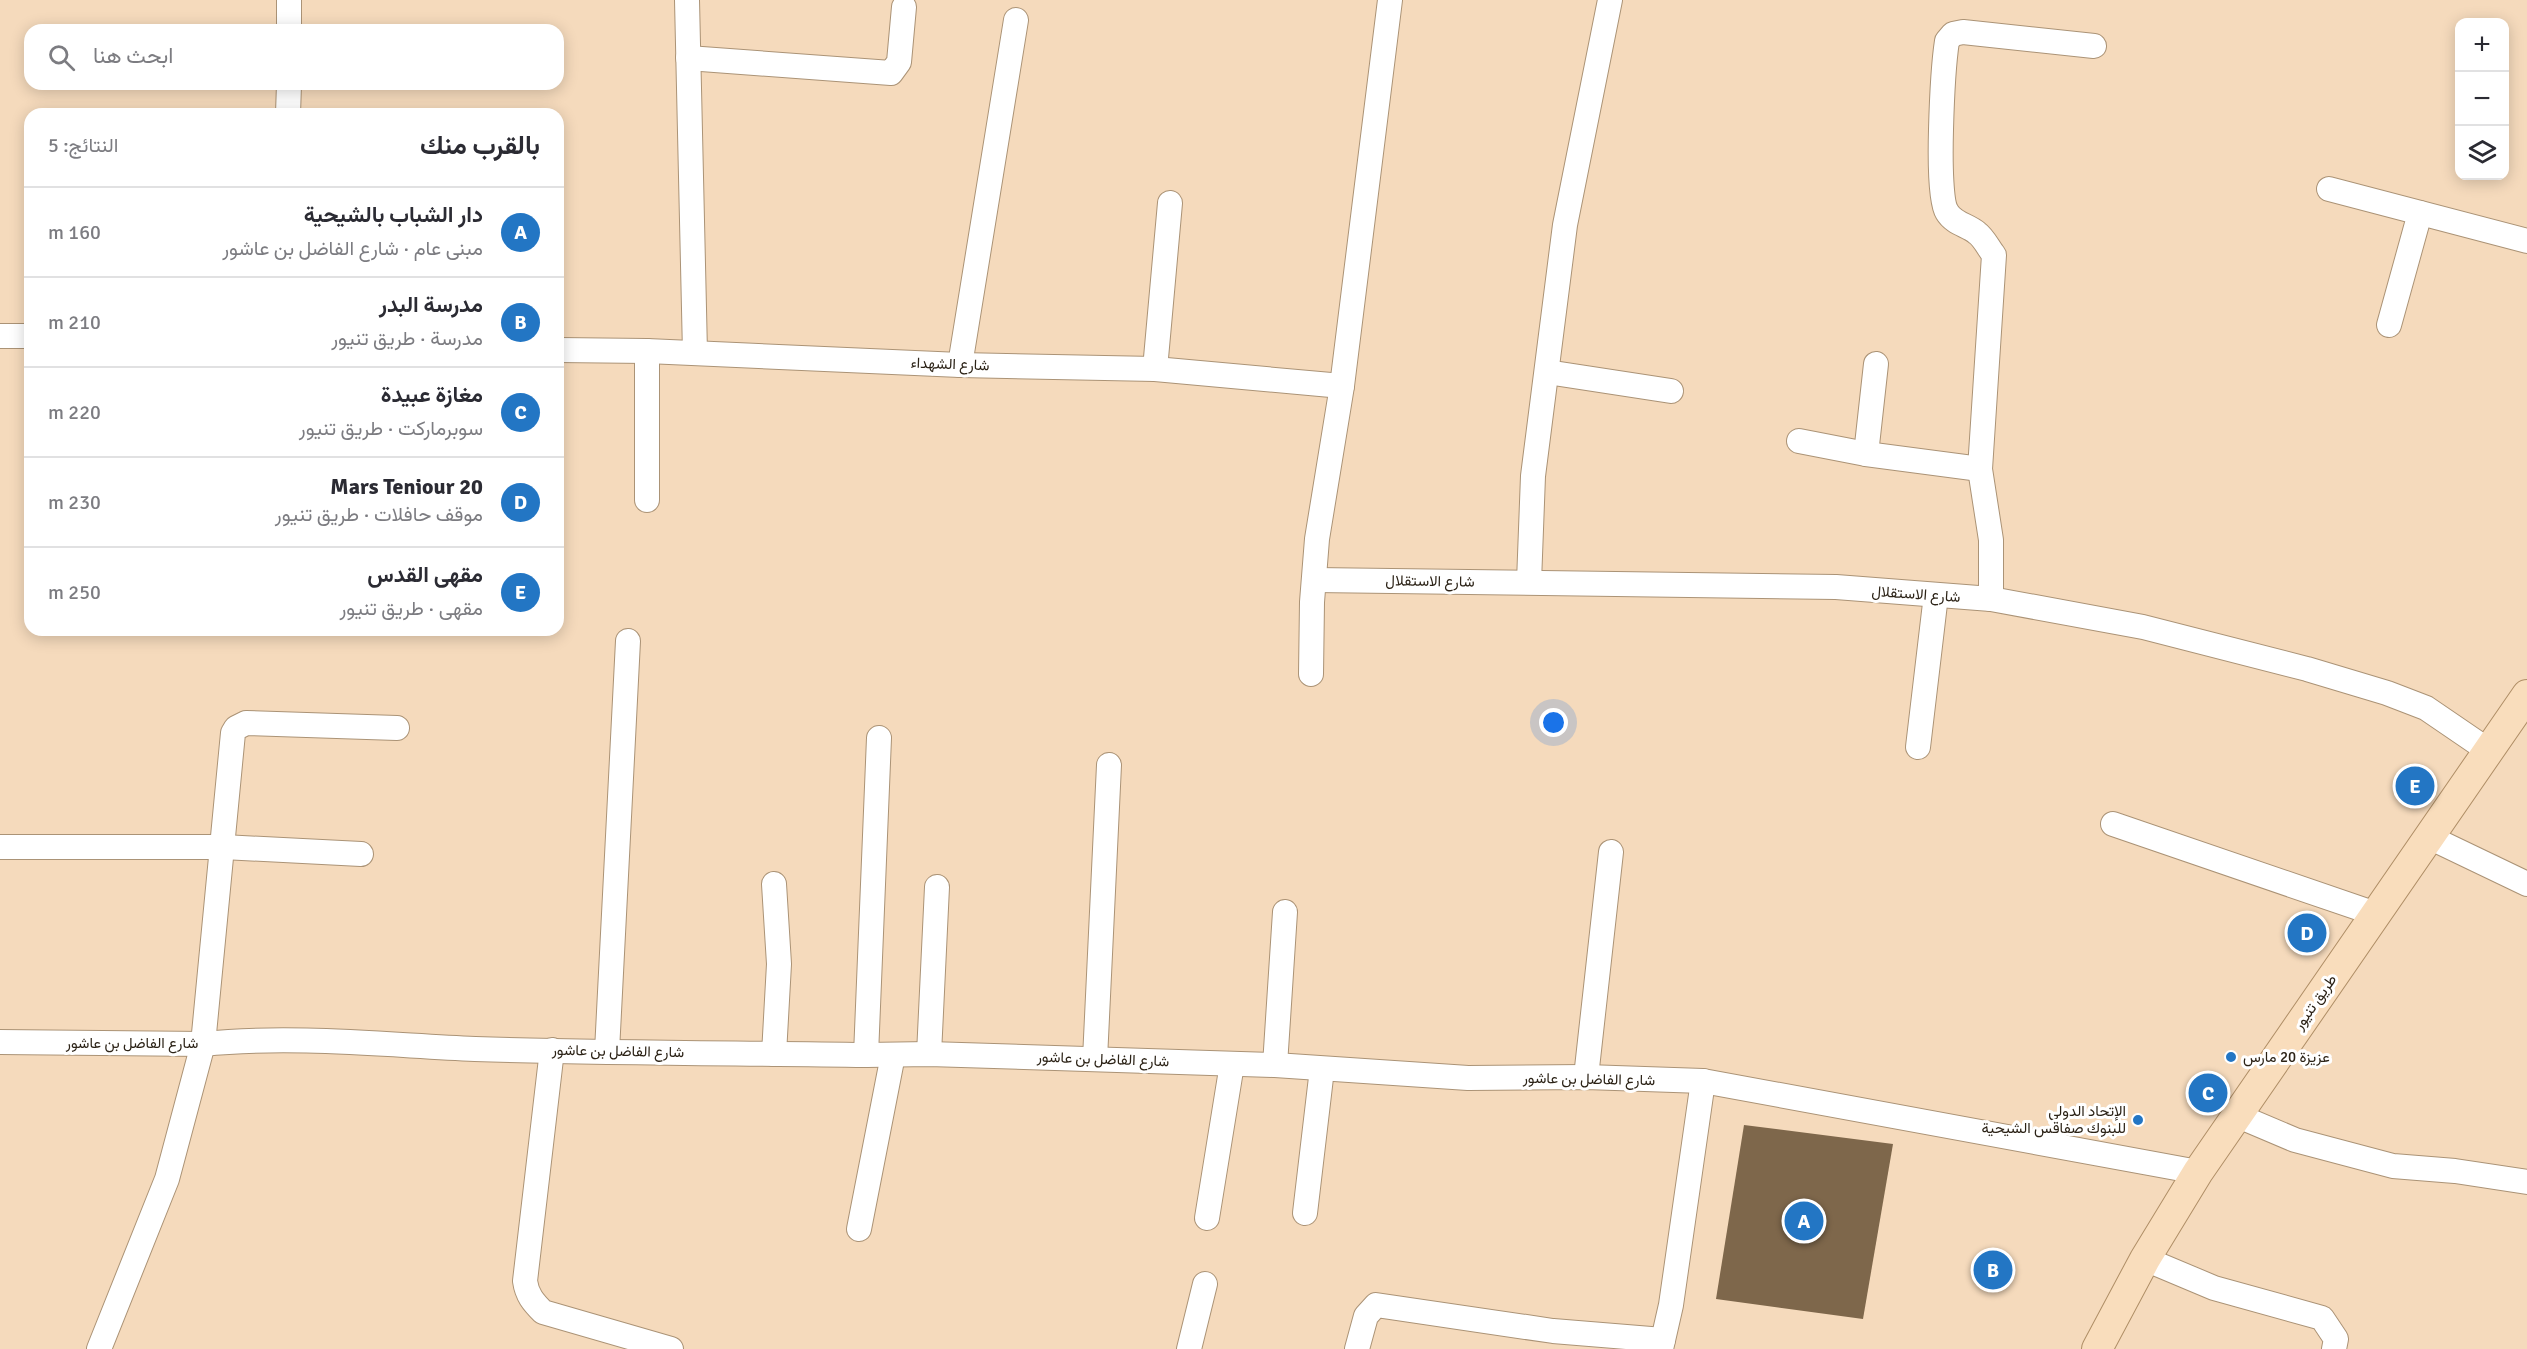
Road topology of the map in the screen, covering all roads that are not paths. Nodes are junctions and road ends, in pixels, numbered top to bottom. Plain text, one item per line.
1 (289, 0) edge
2 (687, 0) edge
3 (1390, 0) edge
4 (1610, 0) edge
5 (904, 7) dead end
6 (1016, 20) dead end
7 (289, 24) edge
8 (2094, 46) dead end
9 (688, 58) junction
10 (289, 90) edge
11 (288, 108) edge
12 (2329, 189) dead end
13 (1170, 203) dead end
14 (2420, 213) junction
15 (2527, 241) edge
16 (2389, 325) dead end
17 (0, 336) edge
18 (24, 336) edge
19 (564, 350) edge
20 (647, 351) junction
21 (695, 353) junction
22 (1876, 364) dead end
23 (960, 365) junction
24 (1155, 369) junction
25 (1547, 372) junction
26 (1342, 386) junction
27 (1671, 392) dead end
28 (1799, 441) dead end
29 (1866, 454) junction
30 (1980, 469) junction
31 (647, 500) dead end
32 (1315, 579) junction
33 (1528, 582) junction
34 (1936, 595) junction
35 (1991, 599) junction
36 (628, 640) dead end
37 (1311, 674) dead end
38 (2527, 695) edge
39 (398, 728) dead end
40 (879, 738) dead end
41 (1918, 747) dead end
42 (2489, 751) junction
43 (1109, 765) dead end
44 (2113, 824) dead end
45 (2429, 837) junction
46 (0, 847) edge
47 (223, 847) junction
48 (1611, 852) dead end
49 (361, 854) dead end
50 (774, 884) dead end
51 (2527, 884) edge
52 (937, 886) dead end
53 (1285, 912) dead end
54 (2376, 914) junction
55 (0, 1042) edge
56 (203, 1044) junction
57 (552, 1050) junction
58 (607, 1051) junction
59 (774, 1054) junction
60 (929, 1054) junction
61 (866, 1055) junction
62 (893, 1055) junction
63 (1095, 1059) junction
64 (1232, 1064) junction
65 (1275, 1065) junction
66 (1322, 1069) junction
67 (1586, 1077) junction
68 (1702, 1081) junction
69 (2236, 1115) junction
70 (2198, 1172) junction
71 (2527, 1182) edge
72 (1305, 1213) dead end
73 (1207, 1218) dead end
74 (859, 1229) dead end
75 (2145, 1259) junction
76 (1205, 1284) dead end
77 (1550, 1340) edge
78 (1662, 1344) edge
79 (99, 1349) edge
80 (671, 1349) edge
81 (1189, 1349) edge
82 (1357, 1349) edge
83 (2097, 1349) edge
84 (2334, 1349) edge

1 - 7 street
2 - 9 street
3 - 26 street
4 - 25 street
5 - 9 street
6 - 23 street
8 - 30 street
9 - 21 street
10 - 11 street
12 - 14 street
13 - 24 street
14 - 15 street
14 - 16 street
17 - 18 street
19 - 20 street, شارع الشهداء
20 - 21 street, شارع الشهداء
20 - 31 street
21 - 23 street, شارع الشهداء
22 - 29 street
23 - 24 street, شارع الشهداء
24 - 26 street, شارع الشهداء
25 - 27 street
25 - 33 street
26 - 32 street
28 - 29 street
29 - 30 street
30 - 35 street
32 - 33 street, شارع الاستقلال
32 - 37 street
33 - 34 street, شارع الاستقلال
34 - 35 street, شارع الاستقلال
34 - 41 street
35 - 42 street, شارع الاستقلال
36 - 58 street
38 - 42 main road, طريق تنيور
39 - 47 street
40 - 61 street
42 - 45 main road, طريق تنيور
43 - 63 street
44 - 54 street
45 - 51 street
45 - 54 main road, طريق تنيور
46 - 47 street
47 - 49 street
47 - 56 street
48 - 67 street
50 - 59 street
52 - 60 street
53 - 65 street
54 - 69 main road, طريق تنيور
55 - 56 street, شارع الفاضل بن عاشور
56 - 57 street, شارع الفاضل بن عاشور
56 - 79 street
57 - 58 street, شارع الفاضل بن عاشور
57 - 80 street
58 - 59 street, شارع الفاضل بن عاشور
59 - 61 street, شارع الفاضل بن عاشور
60 - 62 street, شارع الفاضل بن عاشور
60 - 63 street, شارع الفاضل بن عاشور
61 - 62 street, شارع الفاضل بن عاشور
62 - 74 street
63 - 64 street, شارع الفاضل بن عاشور
64 - 65 street, شارع الفاضل بن عاشور
64 - 73 street
65 - 66 street, شارع الفاضل بن عاشور
66 - 67 street, شارع الفاضل بن عاشور
66 - 72 street
67 - 68 street, شارع الفاضل بن عاشور
68 - 70 street, شارع الفاضل بن عاشور
68 - 78 street
69 - 70 main road, طريق تنيور
69 - 71 street
70 - 75 main road, طريق تنيور
75 - 83 main road, طريق تنيور
75 - 84 street
76 - 81 street
77 - 78 street
77 - 82 street

